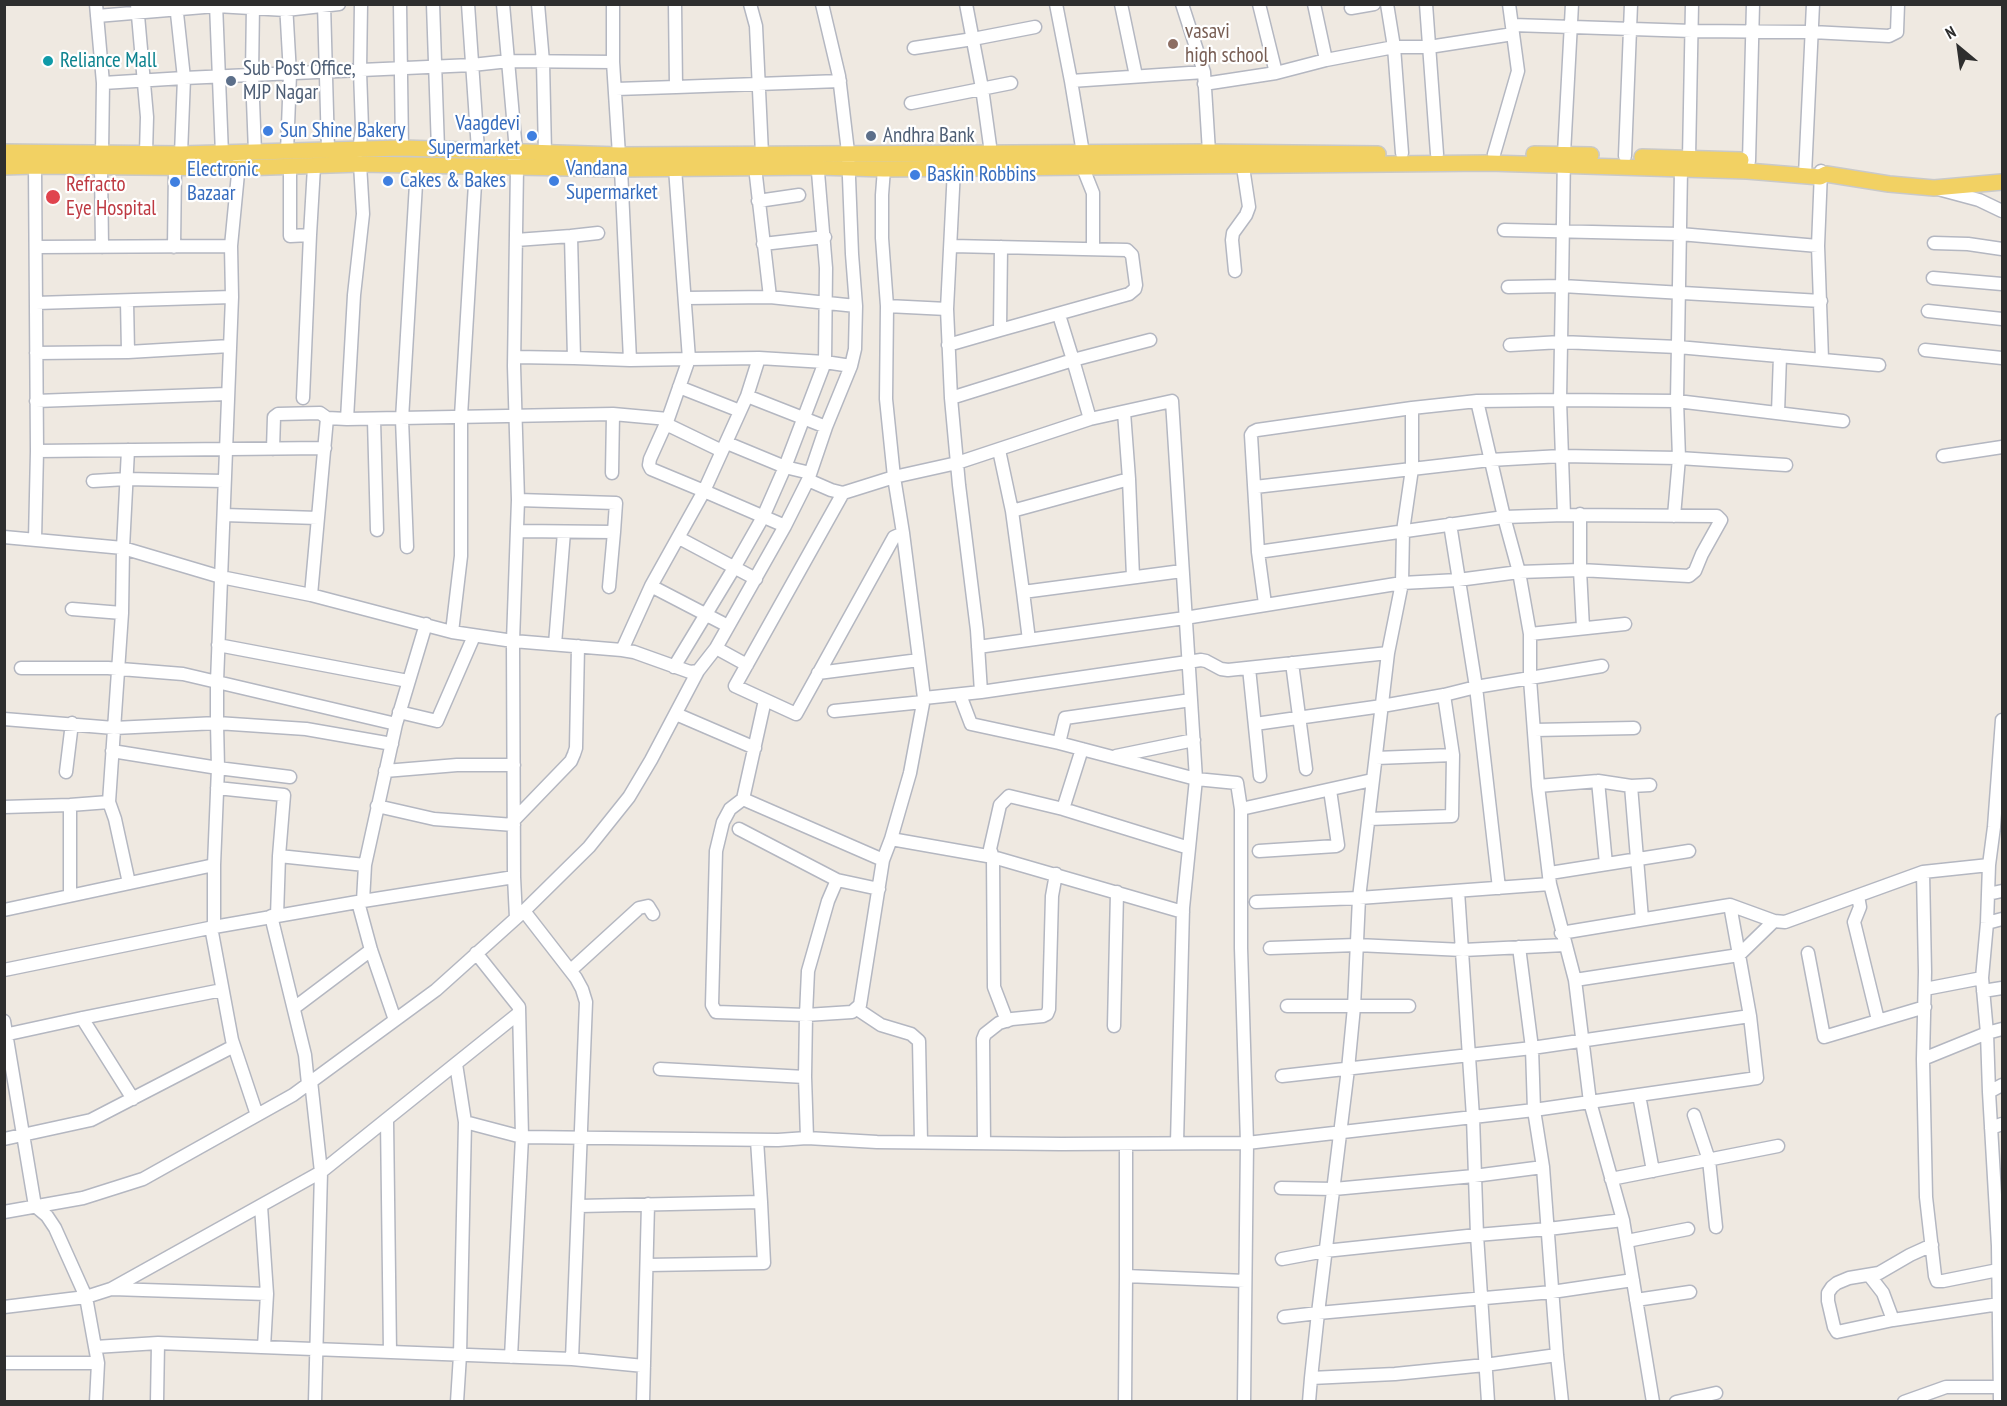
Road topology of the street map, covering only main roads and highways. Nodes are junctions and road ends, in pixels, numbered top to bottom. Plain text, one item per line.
1 (4, 152) edge
2 (245, 158) junction
3 (360, 158) junction
4 (1564, 159) junction
5 (102, 160) junction
6 (848, 160) junction
7 (1083, 160) junction
8 (178, 161) junction
9 (758, 161) junction
10 (620, 162) junction
11 (1685, 163) junction
12 (4, 167) edge
13 (1815, 173) junction
14 (2002, 182) edge

1 - 5 main road
2 - 3 main road
2 - 3 main road
2 - 8 main road
2 - 8 main road
3 - 10 main road
3 - 10 main road
4 - 7 main road
4 - 7 main road
4 - 11 main road
4 - 11 main road
5 - 8 main road
5 - 8 main road
5 - 12 main road
6 - 7 main road
6 - 7 main road
6 - 9 main road
9 - 10 main road
9 - 10 main road
11 - 13 main road
11 - 13 main road
13 - 14 main road

